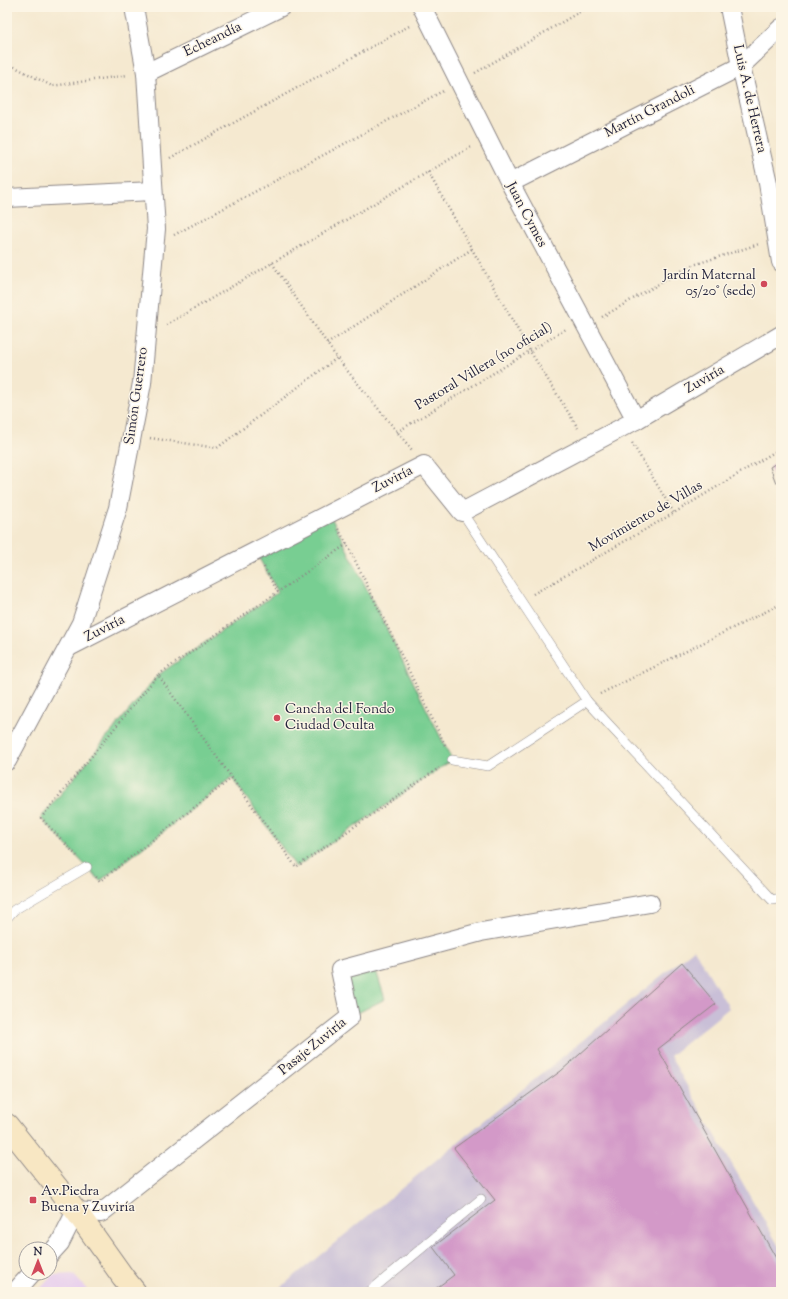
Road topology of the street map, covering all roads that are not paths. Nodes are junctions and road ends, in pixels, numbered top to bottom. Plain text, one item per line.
1 (134, 7) edge
2 (281, 7) edge
3 (729, 7) edge
4 (425, 12) edge
5 (781, 28) edge
6 (741, 66) junction
7 (146, 73) junction
8 (510, 183) junction
9 (768, 183) junction
10 (154, 191) junction
11 (781, 197) edge
12 (7, 198) edge
13 (781, 262) edge
14 (781, 335) edge
15 (629, 424) junction
16 (462, 512) junction
17 (69, 647) junction
18 (587, 701) junction
19 (452, 760) road end
20 (7, 761) edge
21 (87, 867) road end
22 (781, 898) edge
23 (650, 904) dead end
24 (7, 918) edge
25 (7, 1125) edge
26 (481, 1199) dead end
27 (76, 1211) junction
28 (58, 1245) edge
29 (25, 1281) edge
30 (15, 1292) edge
31 (135, 1292) edge
32 (370, 1292) edge

1 - 7 street, Simón Guerrero
2 - 7 street, Echeandía
3 - 6 street, Luis A. de Herrera
4 - 8 street, Juan Cymes
5 - 6 street, Martín Grandoli
6 - 8 street, Martín Grandoli
6 - 9 street, Luis A. de Herrera
7 - 10 street, Simón Guerrero
8 - 15 street, Juan Cymes
9 - 11 street
9 - 13 street, Luis A. de Herrera
10 - 12 street
10 - 17 street, Simón Guerrero
14 - 15 street, Zuviría
15 - 16 street, Zuviría
16 - 17 street, Zuviría
16 - 18 lane
17 - 20 street, Simón Guerrero
18 - 19 lane
18 - 22 lane
21 - 24 lane
23 - 27 street, Pasaje Zuviría
25 - 27 main road
26 - 32 lane
27 - 28 street
27 - 31 main road
29 - 30 street

